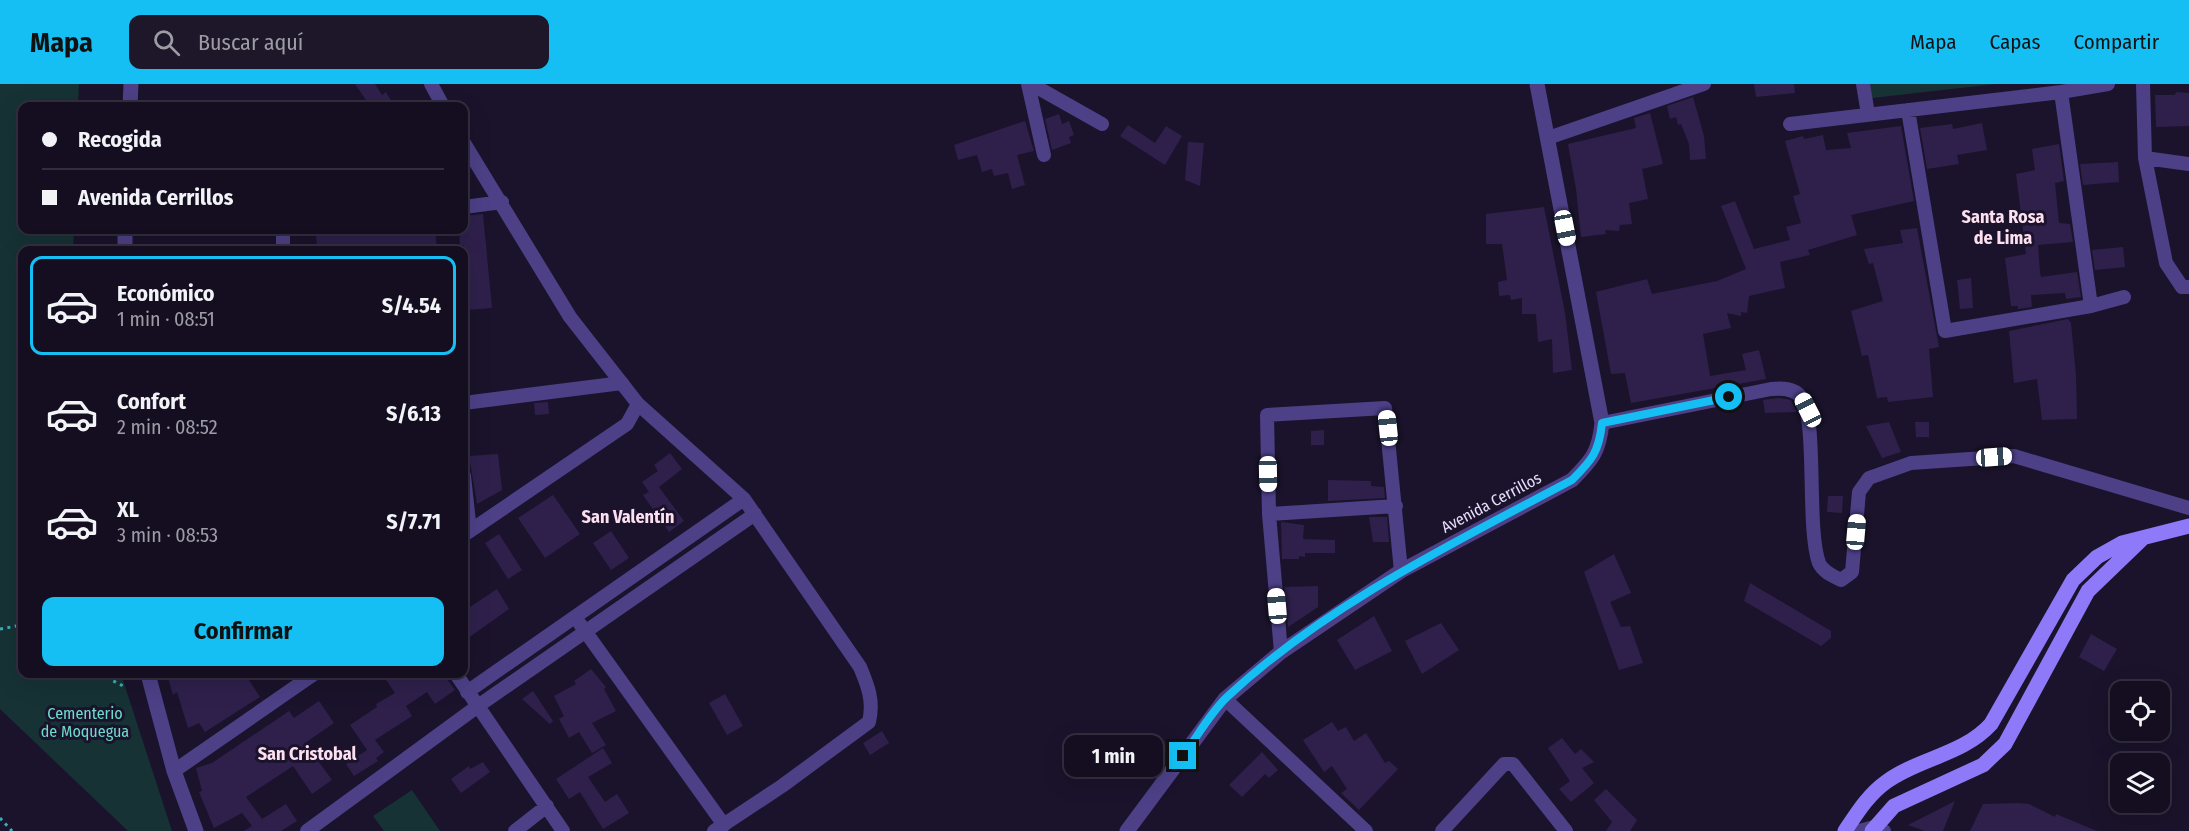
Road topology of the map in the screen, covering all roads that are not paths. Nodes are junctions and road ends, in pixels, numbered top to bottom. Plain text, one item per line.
1 (131, 84) edge
2 (431, 84) edge
3 (1029, 84) edge
4 (1537, 84) edge
5 (1704, 84) edge
6 (1863, 84) edge
7 (2108, 84) edge
8 (2143, 84) edge
9 (2061, 92) junction
10 (130, 102) edge
11 (441, 102) edge
12 (1908, 110) junction
13 (1868, 114) junction
14 (1790, 123) dead end
15 (1102, 124) dead end
16 (1548, 138) junction
17 (468, 149) edge
18 (1044, 154) dead end
19 (2145, 158) junction
20 (2189, 164) edge
21 (502, 202) junction
22 (468, 206) edge
23 (2187, 290) edge
24 (2124, 297) dead end
25 (2091, 306) junction
26 (622, 383) junction
27 (468, 402) edge
28 (638, 404) junction
29 (1602, 423) junction
30 (744, 499) junction
31 (1396, 506) junction
32 (2189, 508) edge
33 (755, 514) junction
34 (1269, 514) junction
35 (2189, 526) edge
36 (468, 532) edge
37 (2144, 537) junction
38 (1401, 571) junction
39 (576, 615) junction
40 (583, 633) junction
41 (1281, 652) junction
42 (149, 678) edge
43 (308, 678) edge
44 (458, 678) edge
45 (467, 692) junction
46 (1225, 699) junction
47 (478, 706) junction
48 (174, 771) junction
49 (547, 806) junction
50 (719, 828) edge
51 (1872, 830) edge
52 (196, 831) edge
53 (307, 831) edge
54 (515, 831) edge
55 (563, 831) edge
56 (1127, 831) edge
57 (1366, 831) edge
58 (1442, 831) edge
59 (1566, 831) edge
60 (1845, 831) edge

1 - 10 street
2 - 11 street
3 - 15 street
3 - 18 street
4 - 16 street, Avenida Cerrillos
5 - 16 street
6 - 13 street
7 - 9 street
8 - 19 street
9 - 12 street
9 - 25 street
12 - 13 street
12 - 25 street
13 - 14 street
16 - 29 street, Avenida Cerrillos
17 - 21 street
19 - 20 street
19 - 23 street
21 - 22 street
21 - 26 street
24 - 25 street
26 - 27 street
26 - 28 street
28 - 30 street
28 - 36 street
29 - 32 street
29 - 38 street, Avenida Cerrillos
30 - 33 street
30 - 39 street
31 - 34 street
31 - 34 street
31 - 38 street
33 - 40 street
33 - 50 street
34 - 41 street
35 - 37 main road
37 - 51 main road
37 - 60 main road
38 - 41 street, Avenida Cerrillos
39 - 40 street
39 - 45 street
40 - 47 street
40 - 50 street
41 - 46 street, Avenida Cerrillos
42 - 48 street
43 - 48 street
44 - 45 street
45 - 47 street
46 - 56 street, Avenida Cerrillos
46 - 57 street
47 - 49 street
47 - 53 street
48 - 52 street
49 - 54 street
49 - 55 street
58 - 59 street

